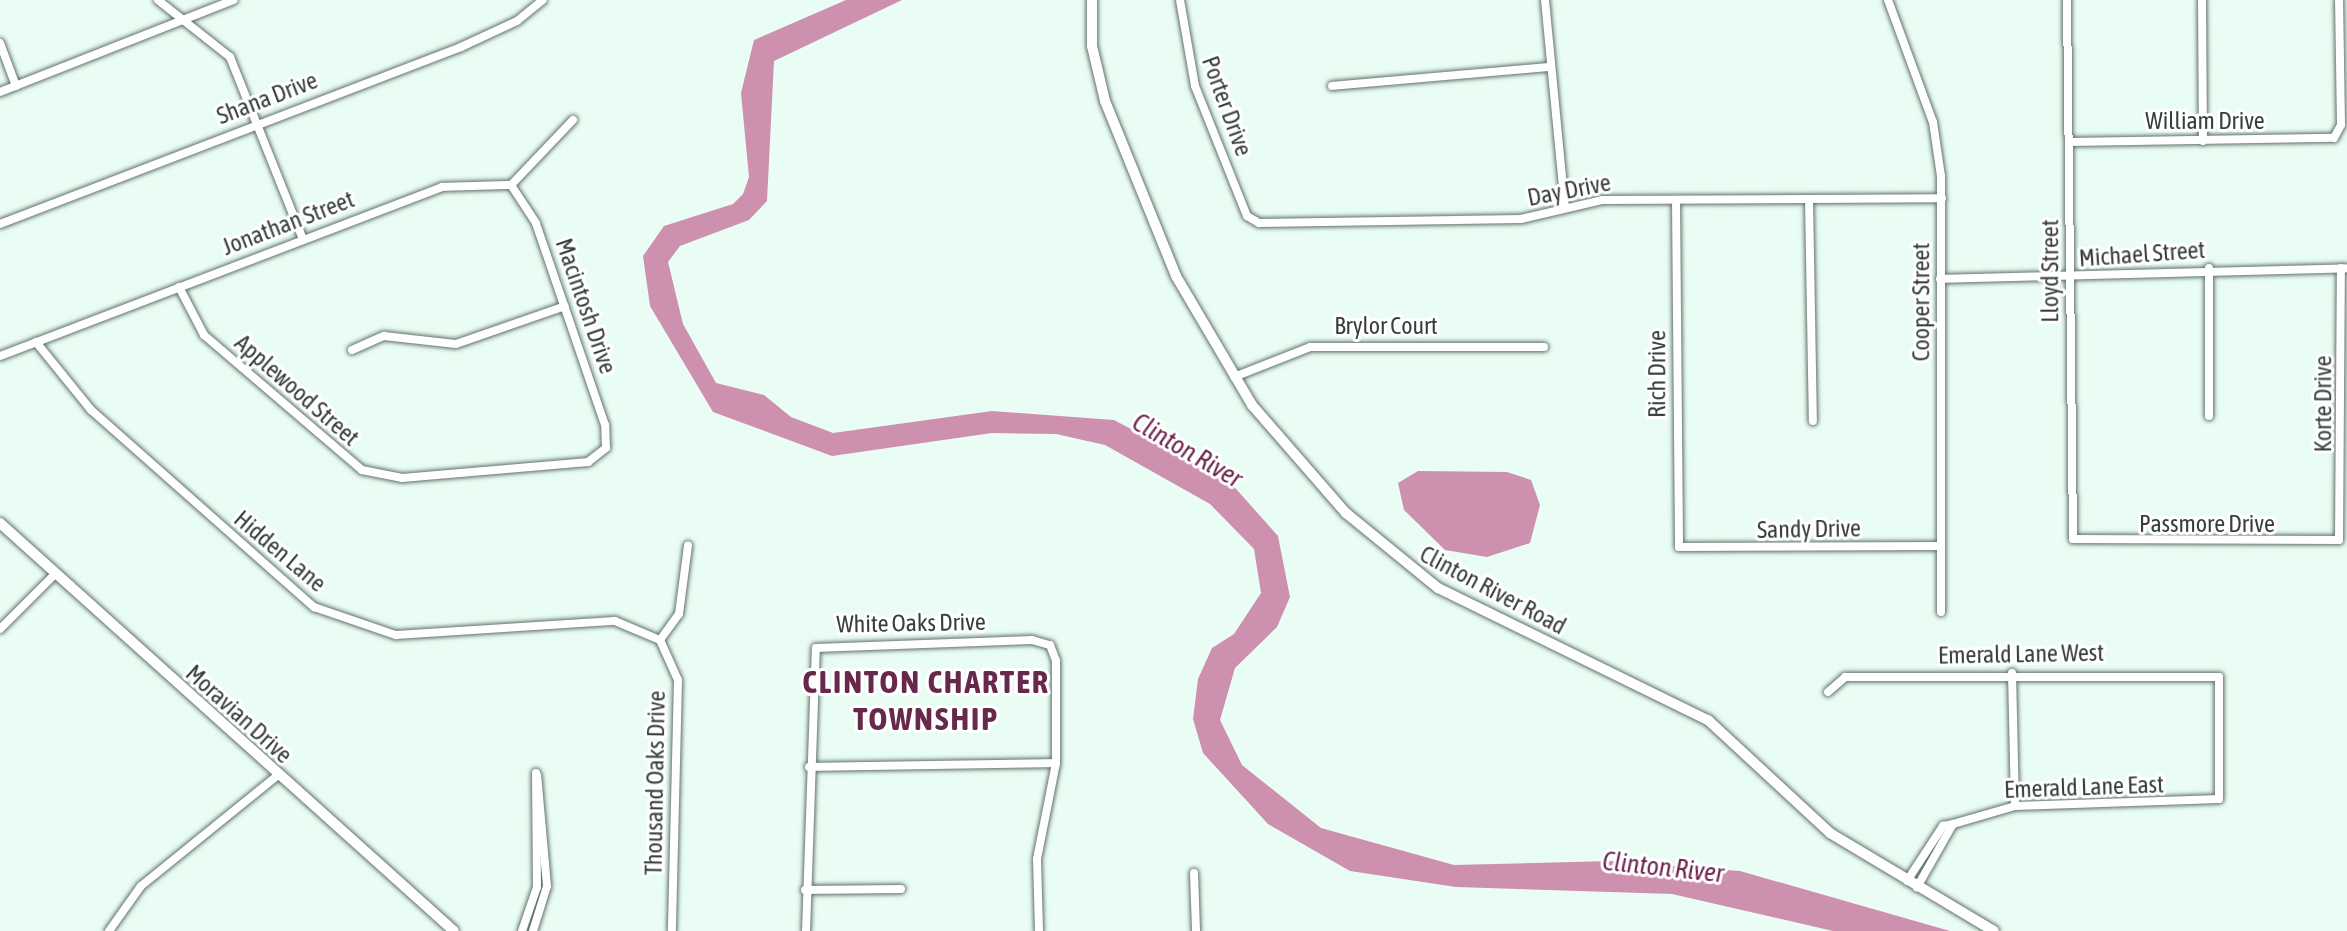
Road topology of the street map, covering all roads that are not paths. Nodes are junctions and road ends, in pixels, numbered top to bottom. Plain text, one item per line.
1 (158, 0) edge
2 (233, 0) edge
3 (543, 0) edge
4 (1092, 0) edge
5 (1180, 0) edge
6 (1545, 0) edge
7 (1888, 0) edge
8 (2067, 0) edge
9 (2202, 0) edge
10 (2339, 0) edge
11 (184, 19) junction
12 (0, 43) edge
13 (1550, 67) junction
14 (16, 86) junction
15 (1332, 86) dead end
16 (0, 92) edge
17 (573, 120) dead end
18 (258, 123) junction
19 (2203, 141) junction
20 (2070, 142) junction
21 (511, 185) junction
22 (1942, 198) junction
23 (1809, 199) junction
24 (1676, 200) junction
25 (1565, 207) junction
26 (1253, 221) joint
27 (0, 224) edge
28 (302, 237) junction
29 (2209, 268) junction
30 (2344, 268) edge
31 (1940, 279) junction
32 (2070, 279) junction
33 (179, 287) junction
34 (565, 306) junction
35 (36, 342) junction
36 (1544, 347) dead end
37 (352, 350) dead end
38 (0, 356) edge
39 (1234, 377) junction
40 (2209, 416) dead end
41 (1813, 421) dead end
42 (606, 448) joint
43 (0, 523) edge
44 (2339, 540) joint
45 (2075, 541) joint
46 (688, 546) dead end
47 (1940, 546) junction
48 (1679, 547) joint
49 (56, 573) junction
50 (1941, 612) dead end
51 (0, 629) edge
52 (660, 640) junction
53 (2012, 673) junction
54 (1828, 692) dead end
55 (1056, 763) junction
56 (809, 767) junction
57 (277, 776) junction
58 (2219, 799) joint
59 (2015, 806) junction
60 (1953, 824) junction
61 (537, 829) junction
62 (535, 865) junction
63 (545, 865) junction
64 (1194, 873) dead end
65 (1907, 881) junction
66 (1917, 887) junction
67 (901, 889) dead end
68 (805, 890) junction
69 (523, 930) edge
70 (109, 931) edge
71 (454, 931) edge
72 (533, 931) edge
73 (672, 931) edge
74 (806, 931) edge
75 (1039, 931) edge
76 (1196, 931) edge
77 (1994, 931) edge

1 - 11 street
2 - 11 street
3 - 18 street, Shana Drive
4 - 39 street, Clinton River Road
5 - 26 street, Porter Drive
6 - 13 street
7 - 22 street, Cooper Street
8 - 20 street, Lloyd Street
9 - 19 street
10 - 19 street, William Drive
11 - 14 street
11 - 18 street
12 - 14 street
13 - 15 street
13 - 25 street
14 - 16 street
17 - 21 street
18 - 27 street, Shana Drive
18 - 28 street
19 - 20 street, William Drive
20 - 32 street, Lloyd Street
21 - 28 street, Jonathan Street
21 - 34 street, Macintosh Drive
22 - 23 street, Day Drive
22 - 31 street, Cooper Street
23 - 24 street, Day Drive
23 - 41 street
24 - 25 street, Day Drive
24 - 48 street, Rich Drive
25 - 26 street, Day Drive
28 - 33 street, Jonathan Street
29 - 30 street, Michael Street
29 - 32 street, Michael Street
29 - 40 street
30 - 44 street, Korte Drive
31 - 32 street, Michael Street
31 - 47 street, Cooper Street
32 - 45 street, Lloyd Street
33 - 35 street, Jonathan Street
33 - 42 street, Applewood Street
34 - 37 street
34 - 42 street, Macintosh Drive
35 - 38 street, Jonathan Street
35 - 52 street, Hidden Lane
36 - 39 street, Brylor Court
39 - 65 street, Clinton River Road
43 - 49 street, Moravian Drive
44 - 45 street, Passmore Drive
46 - 52 street
47 - 48 street, Sandy Drive
47 - 50 street, Cooper Street
49 - 51 street
49 - 57 street, Moravian Drive
52 - 73 street, Thousand Oaks Drive
53 - 54 street, Emerald Lane West
53 - 58 street, Emerald Lane West
53 - 59 street
55 - 56 street
55 - 56 street, White Oaks Drive
55 - 75 street
56 - 68 street, White Oaks Drive
57 - 70 street
57 - 71 street, Moravian Drive
58 - 59 street, Emerald Lane East
59 - 60 street, Emerald Lane East
60 - 65 street, Emerald Lane East
60 - 66 street
61 - 61 street
61 - 62 street
61 - 63 street
62 - 63 street
62 - 69 street
63 - 72 street
64 - 76 street
65 - 66 street, Clinton River Road
66 - 77 street, Clinton River Road
67 - 68 street
68 - 74 street, White Oaks Drive

